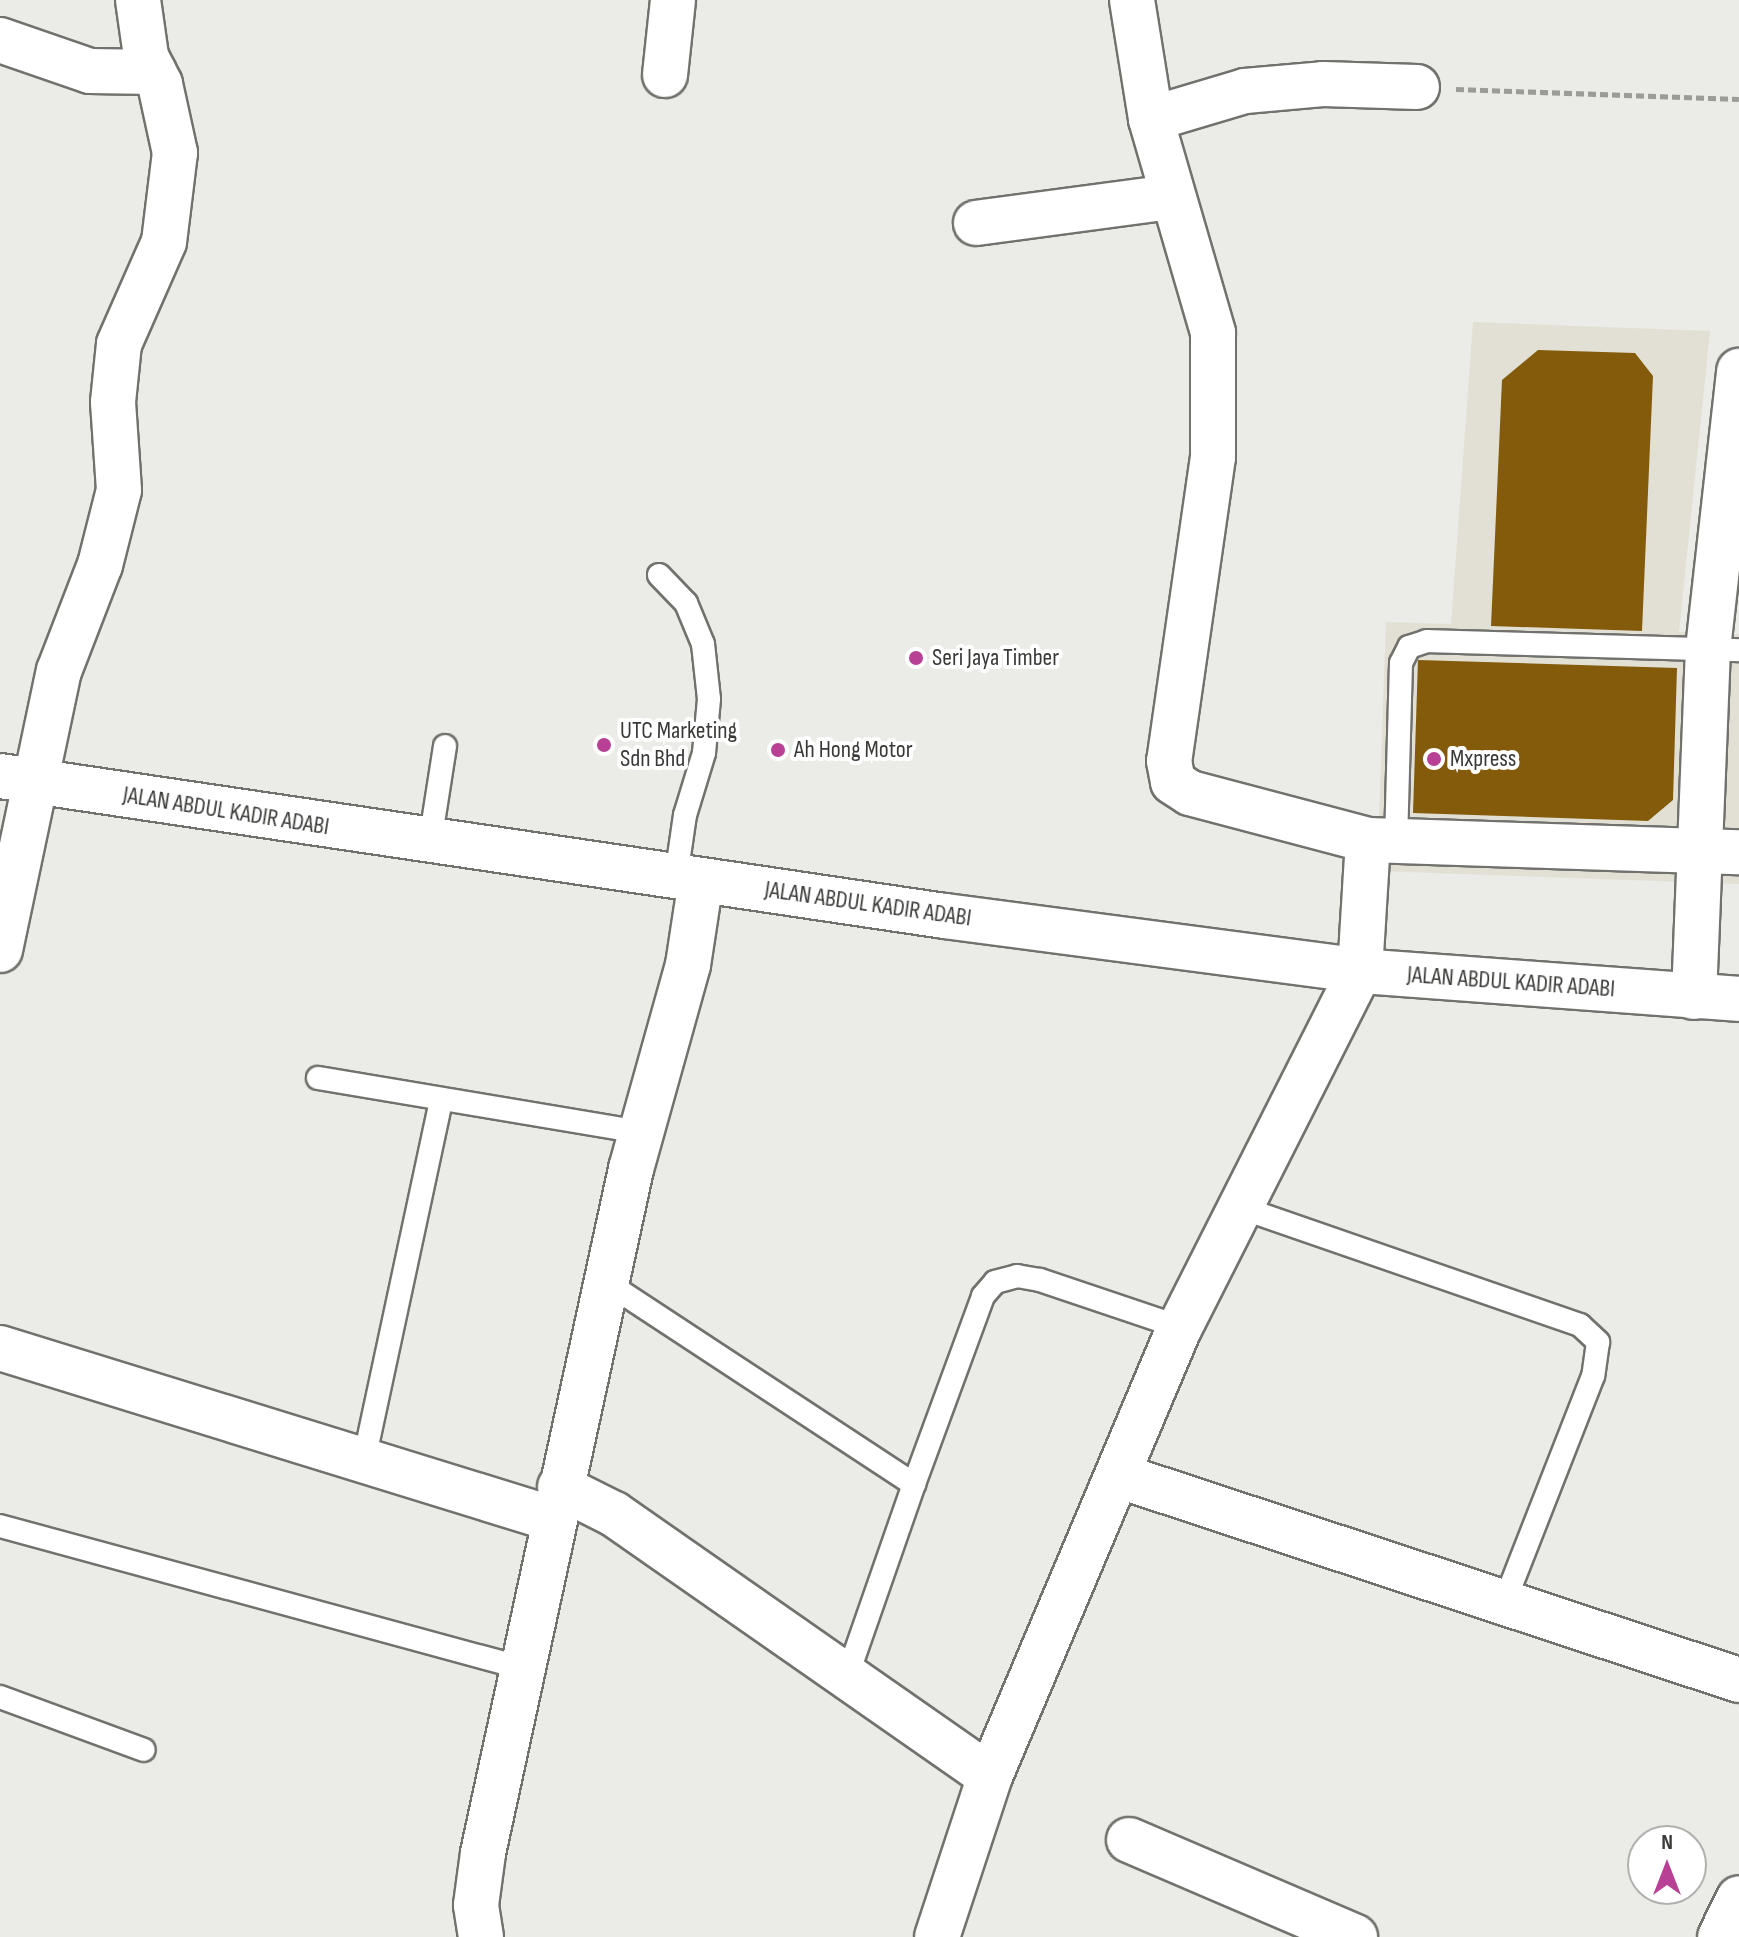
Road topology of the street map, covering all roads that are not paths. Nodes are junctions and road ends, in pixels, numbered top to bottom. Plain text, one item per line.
1 (138, 0) edge
2 (673, 0) edge
3 (1132, 0) edge
4 (0, 40) edge
5 (154, 72) junction
6 (665, 75) dead end
7 (1417, 87) road end
8 (1151, 119) junction
9 (1171, 197) junction
10 (976, 223) dead end
11 (1739, 371) edge
12 (1734, 448) edge
13 (659, 575) dead end
14 (1724, 649) edge
15 (445, 746) dead end
16 (17, 778) edge
17 (1382, 841) junction
18 (430, 842) junction
19 (1720, 852) edge
20 (688, 878) junction
21 (0, 950) edge
22 (1360, 971) junction
23 (1694, 997) junction
24 (1739, 999) edge
25 (318, 1078) dead end
26 (441, 1100) junction
27 (641, 1132) junction
28 (1242, 1208) junction
29 (609, 1284) junction
30 (1180, 1327) junction
31 (0, 1348) edge
32 (364, 1460) junction
33 (1120, 1476) junction
34 (914, 1484) junction
35 (556, 1503) junction
36 (0, 1526) edge
37 (1504, 1603) junction
38 (526, 1669) junction
39 (847, 1676) junction
40 (1739, 1680) edge
41 (0, 1697) edge
42 (144, 1750) dead end
43 (990, 1776) junction
44 (1129, 1840) dead end
45 (1739, 1898) edge
46 (481, 1937) edge
47 (937, 1937) edge
48 (1355, 1937) edge
49 (1720, 1937) edge

1 - 5 street
2 - 6 street
3 - 8 street
4 - 5 street
5 - 16 street
7 - 8 street
8 - 9 street
9 - 10 street
9 - 17 street
11 - 12 street
12 - 14 street
13 - 20 lane
14 - 17 lane
14 - 19 street
15 - 18 lane
16 - 18 street, JALAN ABDUL KADIR ADABI
16 - 21 street
17 - 19 street
17 - 22 street
18 - 20 street, JALAN ABDUL KADIR ADABI
19 - 23 street
20 - 22 street, JALAN ABDUL KADIR ADABI
20 - 27 street
22 - 23 street, JALAN ABDUL KADIR ADABI
22 - 28 street
23 - 24 street, JALAN ABDUL KADIR ADABI
25 - 26 lane
26 - 27 lane
26 - 32 lane
27 - 29 street
28 - 30 street
28 - 37 lane
29 - 34 lane
29 - 35 street
30 - 33 street
30 - 34 lane
31 - 32 street
32 - 35 street
33 - 37 street
33 - 43 street
34 - 39 lane
35 - 38 street
35 - 39 street
36 - 38 lane
37 - 40 street
38 - 46 street
39 - 43 street
41 - 42 lane
43 - 47 street
44 - 48 street
45 - 49 street

